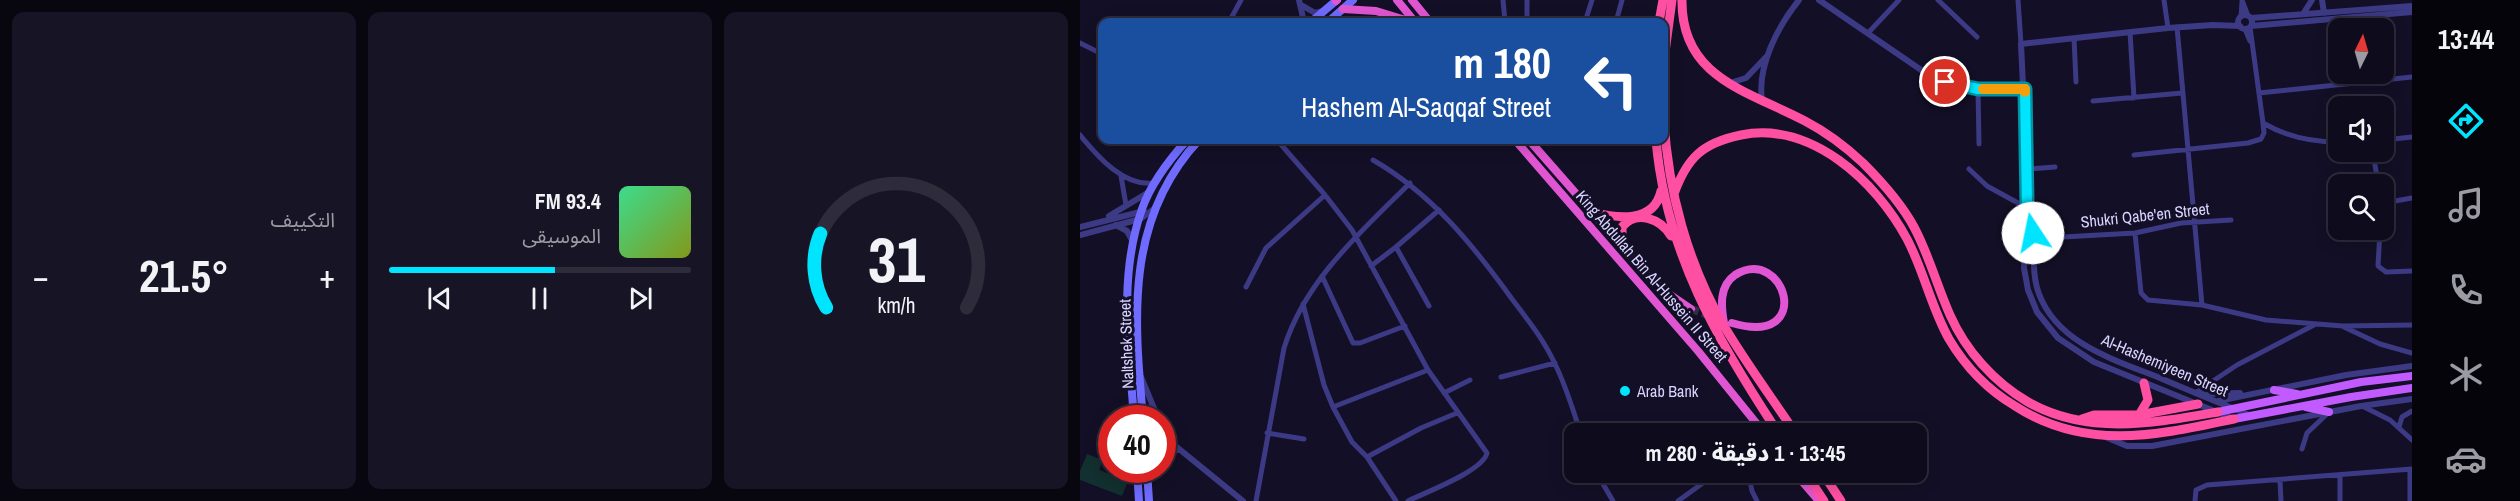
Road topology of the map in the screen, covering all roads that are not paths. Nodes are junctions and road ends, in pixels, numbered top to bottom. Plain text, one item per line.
1 (1241, 0) edge
2 (1337, 0) edge
3 (1353, 0) edge
4 (1397, 0) edge
5 (1412, 0) edge
6 (1503, 0) edge
7 (1527, 0) edge
8 (1592, 0) edge
9 (1622, 0) edge
10 (1663, 0) edge
11 (1672, 0) edge
12 (1682, 0) edge
13 (1799, 0) edge
14 (1819, 0) edge
15 (1899, 0) edge
16 (1938, 0) edge
17 (2018, 0) edge
18 (2164, 0) edge
19 (2242, 0) edge
20 (2312, 0) edge
21 (2322, 0) edge
22 (1301, 3) edge
23 (2412, 6) edge
24 (1343, 9) junction
25 (1323, 11) junction
26 (2412, 12) edge
27 (2324, 13) junction
28 (2303, 14) junction
29 (1231, 18) edge
30 (1303, 18) edge
31 (1315, 18) edge
32 (1333, 18) edge
33 (1400, 18) edge
34 (1411, 18) edge
35 (1427, 18) edge
36 (1505, 18) edge
37 (1527, 18) edge
38 (1586, 18) edge
39 (1617, 18) edge
40 (1660, 18) edge
41 (2246, 22) junction
42 (2177, 27) junction
43 (2168, 28) junction
44 (1668, 30) edge
45 (2130, 32) junction
46 (1868, 33) junction
47 (1977, 37) dead end
48 (2074, 38) junction
49 (1080, 43) edge
50 (2021, 44) junction
51 (1098, 52) edge
52 (1767, 56) junction
53 (2412, 77) edge
54 (2076, 82) dead end
55 (1727, 84) junction
56 (1978, 89) junction
57 (2025, 89) junction
58 (2182, 93) junction
59 (2259, 93) junction
60 (2134, 98) junction
61 (1762, 100) junction
62 (2093, 101) dead end
63 (2263, 123) junction
64 (1080, 135) edge
65 (2412, 137) edge
66 (2394, 139) edge
67 (2328, 141) edge
68 (1183, 144) edge
69 (1196, 144) edge
70 (1280, 144) edge
71 (1518, 144) edge
72 (1532, 144) edge
73 (1657, 144) edge
74 (1667, 144) edge
75 (1980, 144) dead end
76 (2188, 148) junction
77 (2134, 155) dead end
78 (1373, 160) dead end
79 (2055, 167) dead end
80 (1969, 169) dead end
81 (2027, 169) junction
82 (1121, 176) junction
83 (1154, 183) junction
84 (1410, 183) junction
85 (1662, 186) junction
86 (1150, 191) junction
87 (1674, 194) junction
88 (1325, 195) junction
89 (2412, 198) edge
90 (2394, 201) edge
91 (1126, 205) junction
92 (2028, 207) junction
93 (1439, 210) junction
94 (1592, 212) junction
95 (1146, 215) junction
96 (1101, 220) junction
97 (2231, 220) dead end
98 (2194, 222) junction
99 (1112, 225) junction
100 (1080, 227) edge
101 (2024, 233) junction
102 (2033, 233) junction
103 (2135, 233) junction
104 (1080, 235) edge
105 (1356, 237) junction
106 (2062, 237) junction
107 (2379, 240) edge
108 (2024, 242) junction
109 (2033, 242) junction
110 (1133, 246) junction
111 (1396, 247) junction
112 (1622, 247) junction
113 (1679, 251) junction
114 (1371, 266) junction
115 (2412, 271) edge
116 (1322, 276) junction
117 (1246, 287) dead end
118 (1303, 304) junction
119 (2202, 305) junction
120 (1429, 306) dead end
121 (1691, 309) tunnel mouth
122 (2316, 324) junction
123 (1728, 325) junction
124 (1405, 326) junction
125 (2343, 326) junction
126 (2412, 326) edge
127 (1965, 342) junction
128 (1952, 345) junction
129 (2412, 353) edge
130 (1555, 363) junction
131 (2412, 366) edge
132 (1139, 369) junction
133 (1428, 370) junction
134 (2412, 376) edge
135 (1502, 377) dead end
136 (1470, 380) dead end
137 (2144, 383) junction
138 (2412, 388) edge
139 (2274, 390) junction
140 (1444, 393) junction
141 (2196, 393) junction
142 (2252, 393) junction
143 (2301, 395) junction
144 (2412, 399) edge
145 (2216, 402) junction
146 (2198, 404) junction
147 (1137, 405) edge
148 (1138, 405) edge
149 (1153, 405) edge
150 (2302, 406) junction
151 (2361, 406) junction
152 (1333, 407) junction
153 (2412, 411) edge
154 (2218, 412) junction
155 (2329, 412) junction
156 (1457, 413) junction
157 (2234, 414) junction
158 (2139, 415) junction
159 (2079, 420) junction
160 (1577, 423) edge
161 (1757, 423) edge
162 (1772, 423) edge
163 (1789, 423) edge
164 (2399, 427) junction
165 (1267, 433) junction
166 (2102, 436) junction
167 (1304, 439) dead end
168 (2412, 440) edge
169 (1176, 446) edge
170 (2302, 448) dead end
171 (1176, 450) edge
172 (1184, 453) junction
173 (1367, 457) junction
174 (2411, 470) edge
175 (2340, 475) junction
176 (2280, 480) junction
177 (1138, 483) edge
178 (1148, 483) edge
179 (1602, 483) edge
180 (1703, 483) edge
181 (1750, 483) edge
182 (1803, 483) edge
183 (1812, 483) edge
184 (1829, 483) edge
185 (1139, 501) edge
186 (1149, 501) edge
187 (1243, 501) edge
188 (1256, 501) edge
189 (1396, 501) edge
190 (1408, 501) edge
191 (1613, 501) edge
192 (1678, 501) edge
193 (1757, 501) edge
194 (1819, 501) edge
195 (1824, 501) edge
196 (1841, 501) edge
197 (2195, 501) edge
198 (2281, 501) edge
199 (2340, 501) edge
200 (2410, 501) edge

1 - 29 street
2 - 25 main road
3 - 24 main road
4 - 34 highway
5 - 35 highway
6 - 36 street
7 - 37 street
8 - 38 street
9 - 39 street
10 - 40 highway
11 - 44 highway
12 - 55 highway
13 - 52 street
14 - 46 street
15 - 46 street
16 - 47 street
17 - 50 street
18 - 43 street
19 - 41 street
20 - 28 street
21 - 27 street
22 - 25 street
22 - 30 street
23 - 27 street
24 - 32 main road
24 - 33 highway
25 - 31 main road
26 - 41 street
27 - 28 street
28 - 41 street
41 - 42 street
41 - 59 street
42 - 43 street
42 - 58 street
43 - 45 street
45 - 48 street
45 - 60 street
46 - 56 street
48 - 50 street
48 - 54 street
49 - 51 street
50 - 57 street, Al-Hashemiyeen Street
52 - 55 street
52 - 61 street
53 - 59 street
55 - 61 highway
56 - 57 street
56 - 75 street
57 - 81 street, Al-Hashemiyeen Street
58 - 60 street
58 - 76 street
59 - 63 street
60 - 62 street
61 - 127 highway
63 - 67 street
63 - 76 street
64 - 82 street
65 - 66 street
68 - 83 main road, Naltshek Street
69 - 95 main road, Naltshek Street
70 - 88 street
71 - 161 highway, King Abdullah Bin Al-Hussein II Street
72 - 94 highway, King Abdullah Bin Al-Hussein II Street
73 - 85 highway
74 - 87 highway
76 - 77 street
76 - 98 street
78 - 84 street
79 - 81 street
80 - 92 street
81 - 92 street, Al-Hashemiyeen Street
82 - 83 street
82 - 91 street
83 - 86 main road, Naltshek Street
84 - 93 street
84 - 105 street
85 - 94 highway
85 - 113 highway
86 - 91 street
86 - 95 main road, Naltshek Street
87 - 123 highway
87 - 128 highway
88 - 105 street
88 - 117 street
89 - 90 street
91 - 96 street
92 - 101 street, Al-Hashemiyeen Street
92 - 102 street, Al-Hashemiyeen Street
93 - 111 street
93 - 130 street
94 - 112 highway, King Abdullah Bin Al-Hussein II Street
95 - 96 street
95 - 99 street
95 - 110 main road, Naltshek Street
95 - 132 main road, Naltshek Street
96 - 100 street
97 - 98 street, Shukri Qabe'en Street
98 - 103 street, Shukri Qabe'en Street
98 - 119 street
99 - 104 street
99 - 110 street
101 - 102 street, Shukri Qabe'en Street
101 - 108 street, Al-Hashemiyeen Street
102 - 106 street, Shukri Qabe'en Street
102 - 109 street, Al-Hashemiyeen Street
103 - 106 street, Shukri Qabe'en Street
103 - 119 street
105 - 114 street
105 - 116 street
106 - 109 street, Shukri Qabe'en Street
107 - 115 street
108 - 109 street, Shukri Qabe'en Street
108 - 137 street, Al-Hashemiyeen Street
109 - 141 street, Al-Hashemiyeen Street
110 - 147 main road, Naltshek Street
111 - 114 street
111 - 120 street
112 - 113 highway
112 - 121 highway, King Abdullah Bin Al-Hussein II Street
113 - 162 highway
114 - 124 street
116 - 118 street
116 - 124 street
118 - 152 street
118 - 165 street
119 - 122 street
122 - 125 street
122 - 141 street
123 - 123 highway
123 - 163 highway
124 - 133 street
125 - 126 street
125 - 129 street
127 - 128 highway
127 - 159 highway
128 - 166 highway
130 - 135 street
130 - 160 street
131 - 139 street
132 - 148 main road, Naltshek Street
132 - 149 street
133 - 140 street
133 - 152 street
134 - 143 main road
136 - 140 street
137 - 146 street, Al-Hashemiyeen Street
137 - 158 highway
138 - 150 main road
139 - 142 street
139 - 143 main road
140 - 156 street
141 - 142 street
141 - 145 street, Al-Hashemiyeen Street
142 - 145 street
143 - 157 main road
144 - 151 street
145 - 146 street
145 - 157 street, Al-Hashemiyeen Street
146 - 154 street, Al-Hashemiyeen Street
146 - 158 highway
150 - 155 main road
150 - 157 main road
151 - 155 street
151 - 164 street
152 - 173 street
153 - 164 street
154 - 157 main road
154 - 159 highway
155 - 166 street
155 - 170 street
156 - 173 street
156 - 190 street
157 - 166 highway
158 - 159 highway
164 - 168 street
165 - 167 street
165 - 188 street
169 - 172 street
171 - 172 street
172 - 187 street
173 - 189 street
174 - 175 street
174 - 200 street
175 - 176 street
175 - 199 street
176 - 197 street
176 - 198 street
177 - 185 main road
178 - 186 main road
179 - 191 street
180 - 192 street
181 - 193 street
182 - 194 highway
183 - 195 highway
184 - 196 highway

